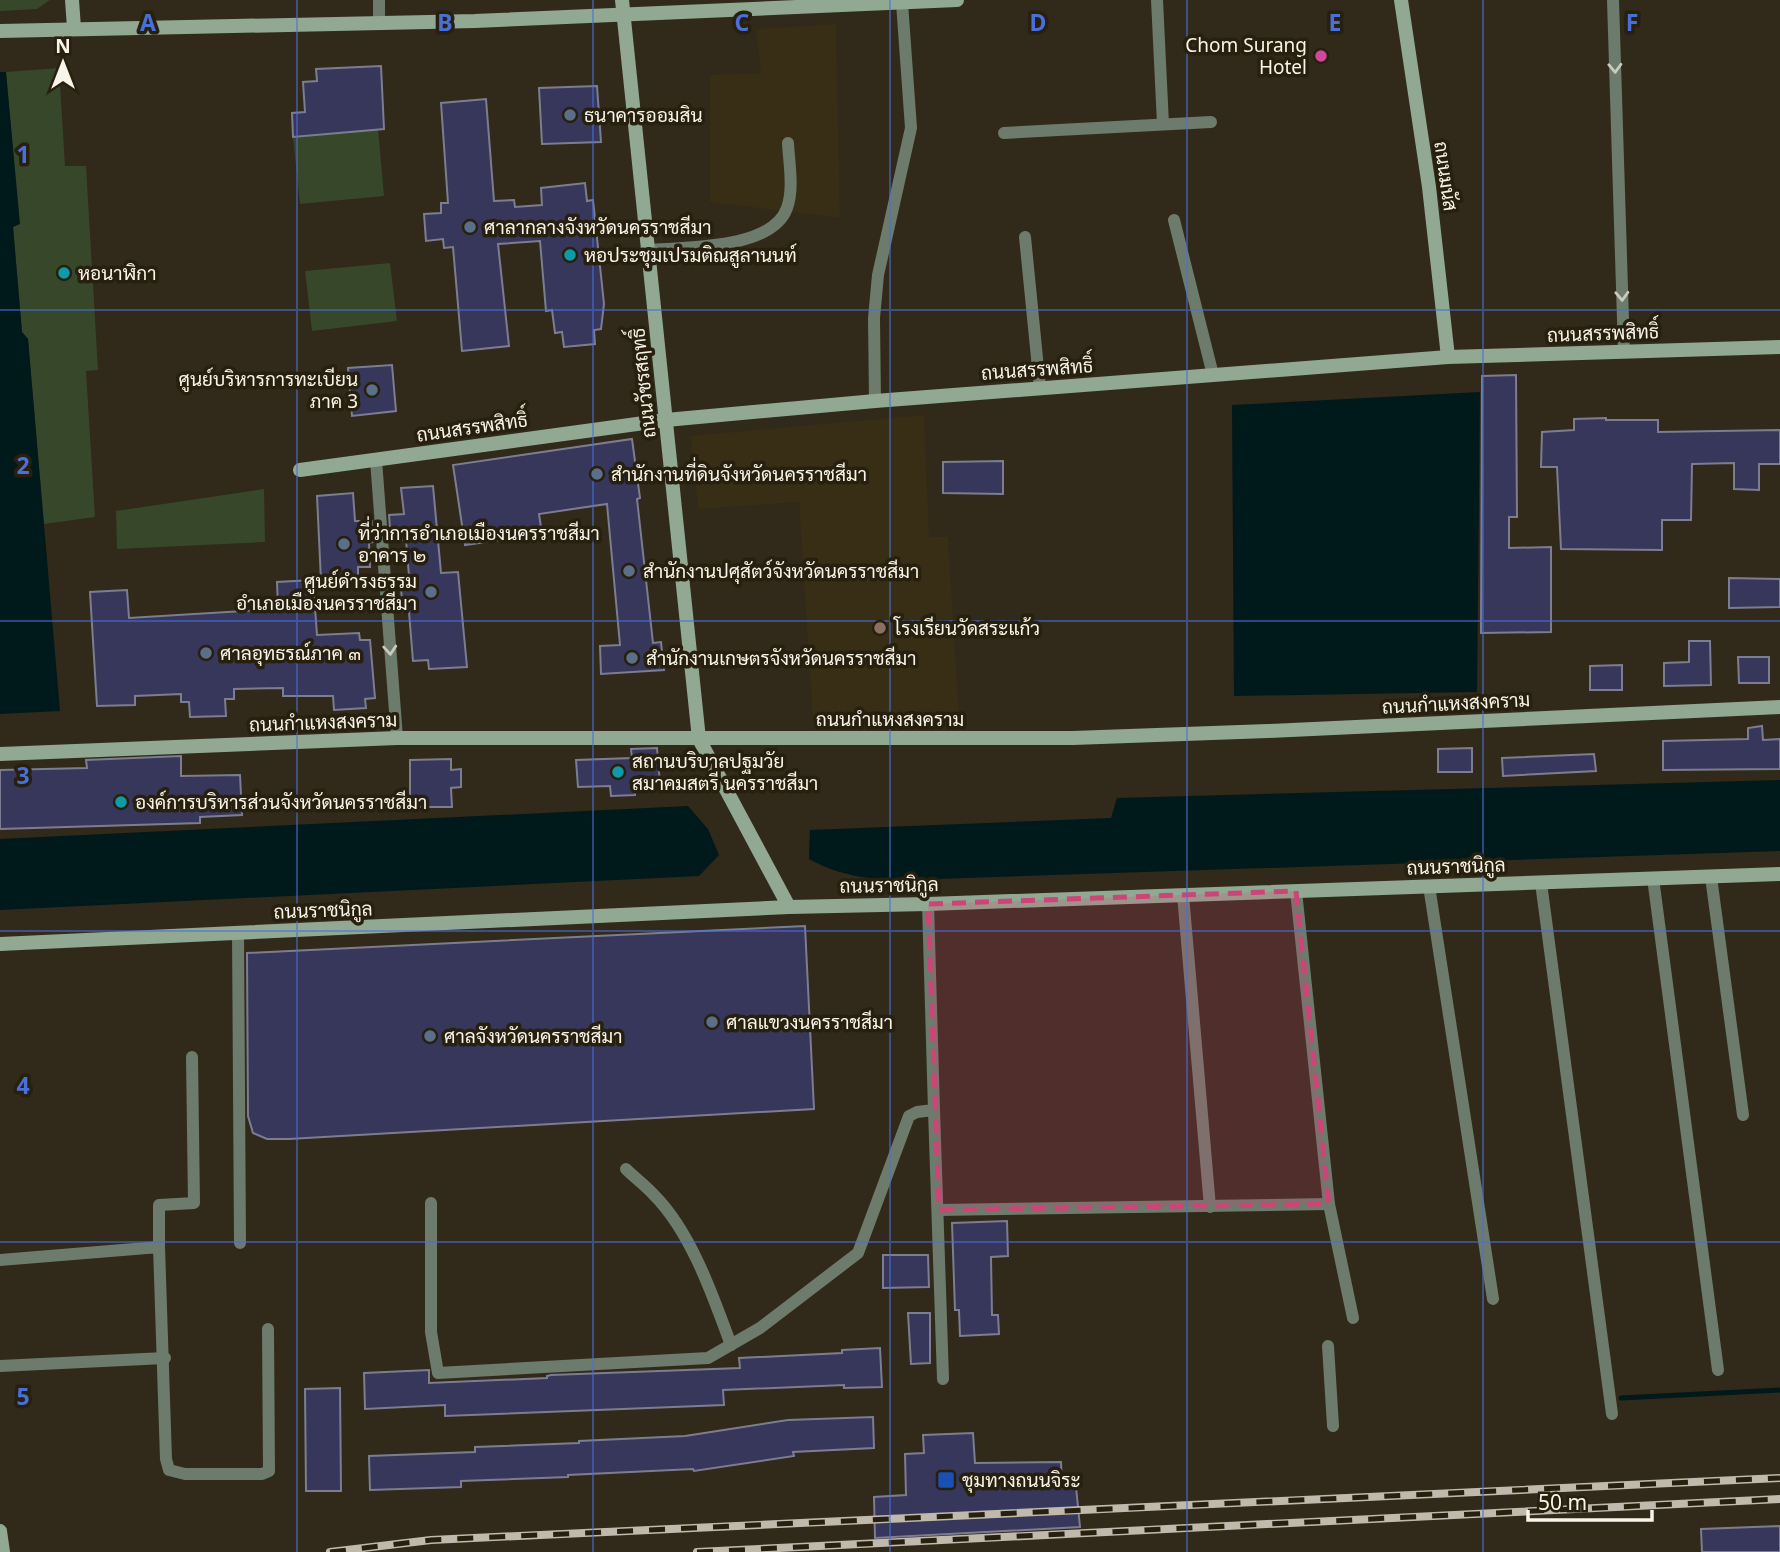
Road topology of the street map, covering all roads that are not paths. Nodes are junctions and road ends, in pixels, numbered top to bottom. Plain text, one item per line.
1 (72, 0) edge
2 (379, 0) edge
3 (622, 0) edge
4 (957, 0) edge
5 (1157, 0) edge
6 (1401, 0) edge
7 (1612, 0) edge
8 (902, 4) junction
9 (623, 16) junction
10 (379, 23) junction
11 (74, 29) junction
12 (0, 31) edge
13 (1211, 122) dead end
14 (1163, 124) junction
15 (1004, 133) dead end
16 (788, 143) dead end
17 (1174, 220) dead end
18 (1025, 237) dead end
19 (648, 250) junction
20 (1780, 347) edge
21 (1624, 352) junction
22 (1448, 357) junction
23 (1213, 375) junction
24 (1040, 388) junction
25 (875, 401) junction
26 (666, 420) junction
27 (376, 460) junction
28 (300, 470) dead end
29 (1780, 707) edge
30 (397, 738) junction
31 (699, 738) junction
32 (0, 754) edge
33 (1780, 874) edge
34 (1711, 877) junction
35 (1653, 878) junction
36 (1541, 883) junction
37 (1429, 886) junction
38 (1296, 891) junction
39 (1183, 895) junction
40 (928, 904) junction
41 (789, 907) junction
42 (238, 932) junction
43 (0, 944) edge
44 (192, 1057) dead end
45 (934, 1110) junction
46 (1743, 1115) dead end
47 (626, 1169) dead end
48 (431, 1203) dead end
49 (1329, 1205) junction
50 (1210, 1207) junction
51 (939, 1210) junction
52 (240, 1243) dead end
53 (159, 1247) junction
54 (0, 1260) edge
55 (1493, 1298) dead end
56 (1353, 1318) dead end
57 (268, 1329) dead end
58 (731, 1345) junction
59 (1328, 1346) dead end
60 (164, 1357) junction
61 (0, 1366) edge
62 (1718, 1370) dead end
63 (943, 1379) dead end
64 (1612, 1414) dead end
65 (1333, 1426) dead end
66 (0, 1531) edge
67 (3, 1552) edge

1 - 11 street
2 - 10 street
3 - 9 street, ถนนวัชรสฤทธิ์
4 - 8 street
5 - 14 street
6 - 22 street, ถนนมนัส
7 -> 21 street
8 - 9 street
8 - 25 street
9 - 10 street
9 - 19 street, ถนนวัชรสฤทธิ์
10 - 11 street
11 - 12 street
13 - 14 street
14 - 15 street
16 - 19 street
17 - 23 street
18 - 24 street
19 - 26 street, ถนนวัชรสฤทธิ์
20 - 21 street, ถนนสรรพสิทธิ์
21 - 22 street, ถนนสรรพสิทธิ์
22 - 23 street, ถนนสรรพสิทธิ์
23 - 24 street, ถนนสรรพสิทธิ์
24 - 25 street, ถนนสรรพสิทธิ์
25 - 26 street, ถนนสรรพสิทธิ์
26 - 27 street, ถนนสรรพสิทธิ์
26 - 31 street, ถนนวัชรสฤทธิ์
27 - 28 street, ถนนสรรพสิทธิ์
27 -> 30 street
29 - 31 street, ถนนกำแหงสงคราม
30 - 31 street, ถนนกำแหงสงคราม
30 - 32 street, ถนนกำแหงสงคราม
31 - 41 street, ถนนวัชรสฤทธิ์
33 - 34 street, ถนนราชนิกูล
34 - 35 street, ถนนราชนิกูล
34 - 46 street
35 - 36 street, ถนนราชนิกูล
35 - 62 street
36 - 37 street, ถนนราชนิกูล
36 - 64 street
37 - 38 street, ถนนราชนิกูล
37 - 55 street
38 - 39 street, ถนนราชนิกูล
38 - 49 street
39 - 40 street, ถนนราชนิกูล
39 - 50 street
40 - 41 street, ถนนราชนิกูล
40 - 45 street
41 - 42 street, ถนนราชนิกูล
42 - 43 street, ถนนราชนิกูล
42 - 52 street
44 - 53 street
45 - 51 street
45 - 58 street
47 - 58 street
48 - 58 street
49 - 50 street
49 - 56 street
50 - 51 street
51 - 63 street
53 - 54 street
53 - 60 street
57 - 60 street
59 - 65 street
60 - 61 street
66 - 67 street

